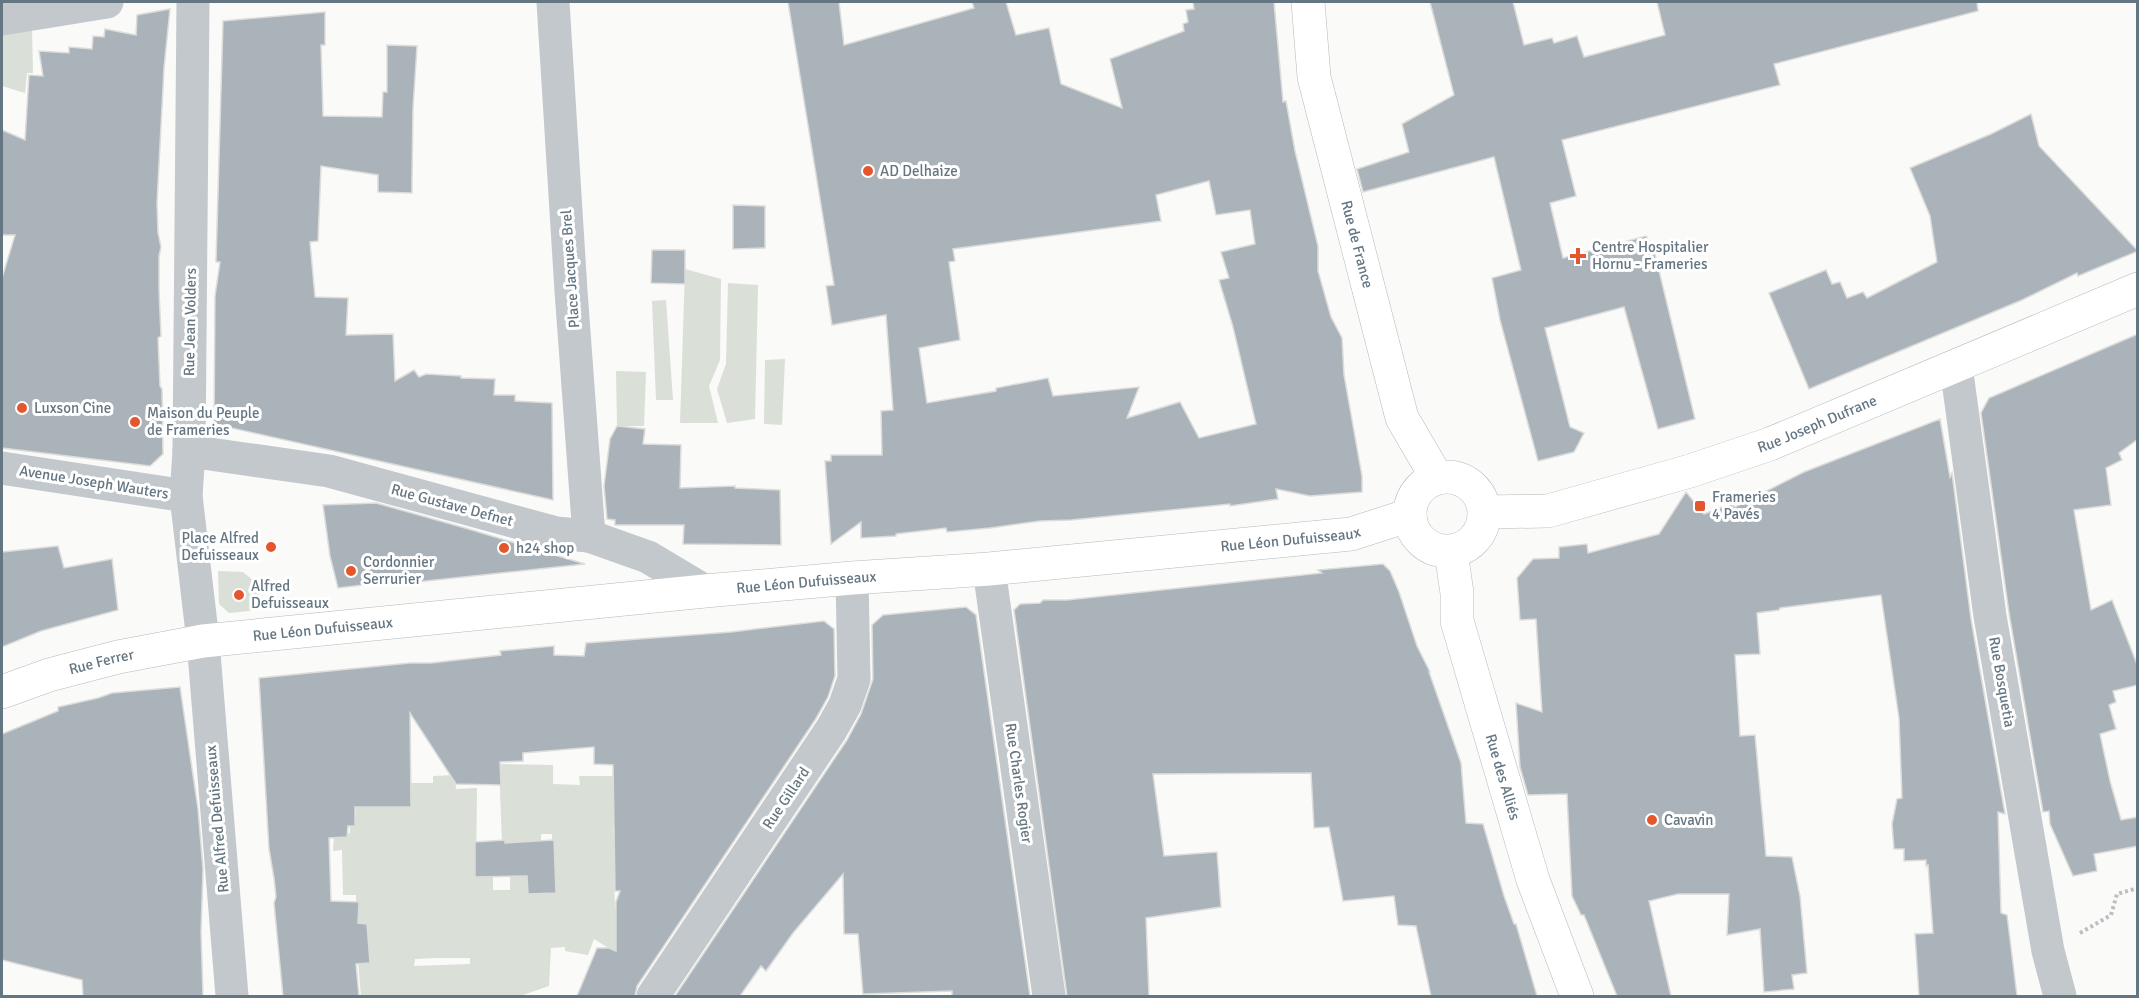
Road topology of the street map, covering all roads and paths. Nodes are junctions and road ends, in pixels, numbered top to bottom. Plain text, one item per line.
1 (107, 2) edge
2 (193, 2) edge
3 (554, 2) edge
4 (1308, 2) edge
5 (2, 19) edge
6 (2138, 289) edge
7 (1956, 366) junction
8 (189, 451) junction
9 (2, 468) edge
10 (1437, 478) junction
11 (186, 496) junction
12 (1485, 512) junction
13 (1410, 515) junction
14 (589, 536) junction
15 (1451, 552) junction
16 (989, 569) junction
17 (852, 578) junction
18 (705, 591) junction
19 (203, 641) junction
20 (2, 692) edge
21 (2138, 888) edge
22 (2048, 951) junction
23 (232, 996) edge
24 (653, 996) edge
25 (1049, 996) edge
26 (1577, 996) edge
27 (2060, 996) edge

1 - 5 street
2 - 8 street, Rue Jean Volders
3 - 14 street, Place Jacques Brel
4 - 10 main road, Rue de France
6 - 7 main road, Rue Joseph Dufrane
7 - 12 main road, Rue Joseph Dufrane
7 - 22 street, Rue Bosquetia
8 - 11 street, Rue Jean Volders
8 - 14 street, Rue Gustave Defnet
9 - 11 street, Avenue Joseph Wauters
10 - 12 main road
10 - 13 main road
11 - 19 street, Rue Jean Volders
12 - 15 main road
13 - 15 main road
13 - 16 main road, Rue Léon Dufuisseaux
14 - 18 street, Rue Gustave Defnet
15 - 26 main road, Rue des Alliés
16 - 17 main road, Rue Léon Dufuisseaux
16 - 25 street, Rue Charles Rogier
17 - 18 main road, Rue Léon Dufuisseaux
17 - 24 street, Rue Gillard
18 - 19 main road, Rue Léon Dufuisseaux
19 - 20 main road, Rue Ferrer
19 - 23 street, Rue Alfred Defuisseaux
21 - 22 path
22 - 27 street, Rue Bosquetia

